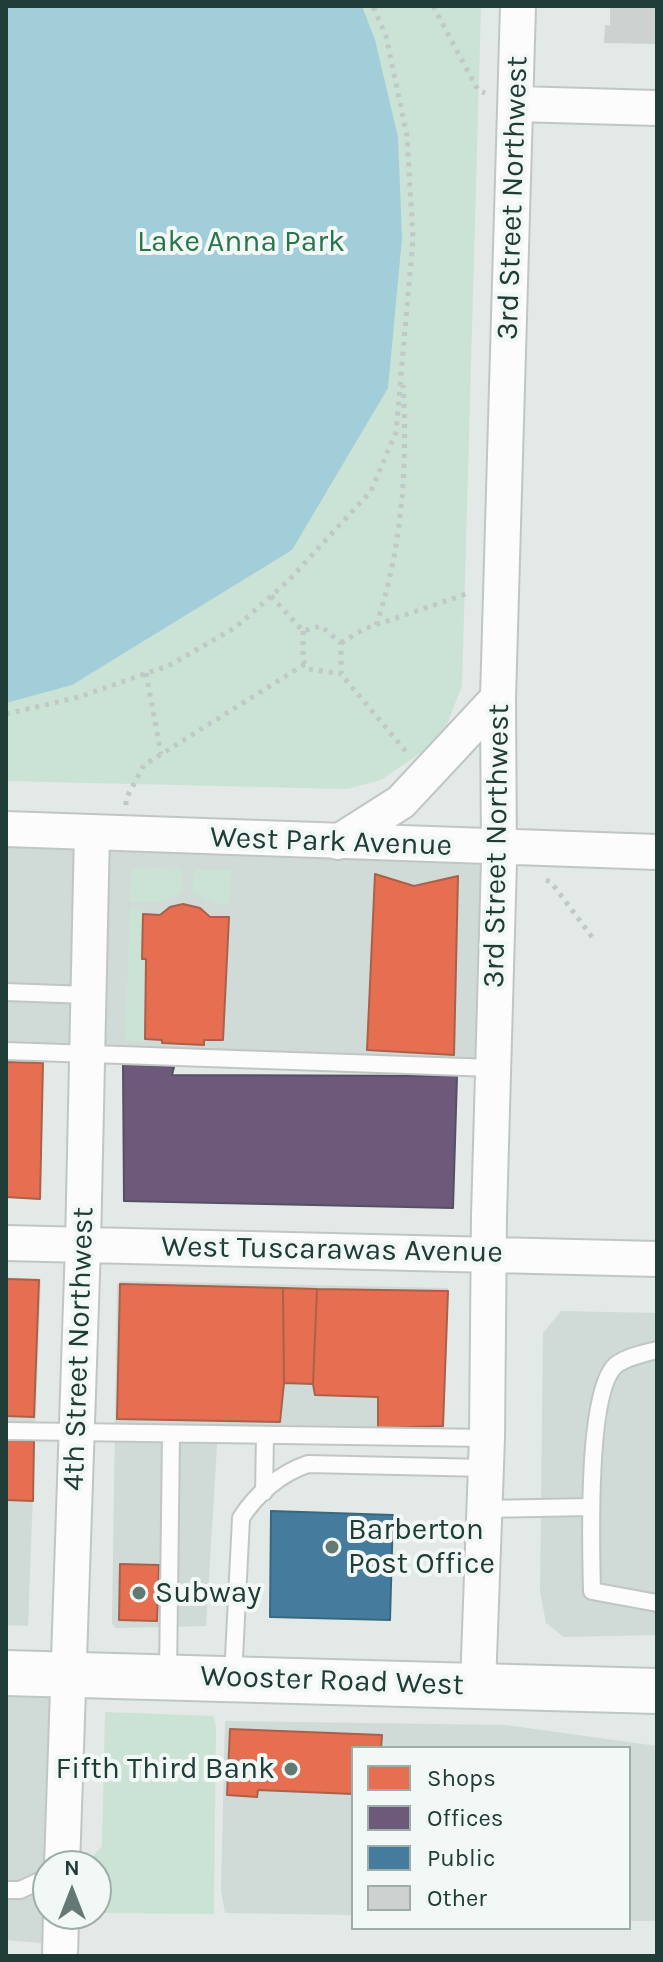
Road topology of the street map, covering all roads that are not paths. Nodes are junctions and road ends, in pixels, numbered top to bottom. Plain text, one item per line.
1 (518, 6) edge
2 (516, 104) junction
3 (657, 108) edge
4 (498, 698) junction
5 (6, 829) edge
6 (92, 832) junction
7 (338, 842) junction
8 (657, 852) edge
9 (499, 861) junction
10 (6, 992) edge
11 (88, 995) junction
12 (6, 1051) edge
13 (87, 1052) junction
14 (493, 1068) junction
15 (6, 1243) edge
16 (83, 1245) junction
17 (489, 1253) junction
18 (657, 1259) edge
19 (657, 1350) edge
20 (6, 1431) edge
21 (76, 1433) junction
22 (171, 1434) junction
23 (265, 1435) junction
24 (486, 1453) junction
25 (264, 1492) junction
26 (590, 1507) junction
27 (484, 1509) junction
28 (657, 1603) edge
29 (6, 1673) edge
30 (67, 1674) junction
31 (168, 1677) junction
32 (233, 1679) junction
33 (478, 1685) junction
34 (657, 1691) edge
35 (62, 1850) edge
36 (32, 1884) edge
37 (6, 1890) edge
38 (61, 1930) edge
39 (60, 1956) edge

1 - 2 street, 3rd Street Northwest
2 - 3 street
2 - 4 street, 3rd Street Northwest
4 - 7 street
4 - 9 street, 3rd Street Northwest
5 - 6 street, West Park Avenue
6 - 7 street, West Park Avenue
6 - 11 street, 4th Street Northwest
7 - 9 street, West Park Avenue
8 - 9 street, West Park Avenue
9 - 14 street, 3rd Street Northwest
10 - 11 lane
11 - 13 street, 4th Street Northwest
12 - 13 lane
13 - 14 lane
13 - 16 street, 4th Street Northwest
14 - 17 street, 3rd Street Northwest
15 - 16 street, West Tuscarawas Avenue
16 - 17 street, West Tuscarawas Avenue
16 - 21 street, 4th Street Northwest
17 - 18 street, West Tuscarawas Avenue
17 - 24 street, 3rd Street Northwest
19 - 26 lane
20 - 21 lane
21 - 22 lane
21 - 30 street, 4th Street Northwest
22 - 23 lane
22 - 31 lane
23 - 24 lane
23 - 25 lane
24 - 25 lane
24 - 27 street, 3rd Street Northwest
25 - 32 lane
26 - 27 lane
26 - 28 lane
27 - 33 street, 3rd Street Northwest
29 - 30 main road, Wooster Road West
30 - 31 main road, Wooster Road West
30 - 35 street, 4th Street Northwest
31 - 32 main road, Wooster Road West
32 - 33 main road, Wooster Road West
33 - 34 main road, Wooster Road West
36 - 37 lane
38 - 39 street

